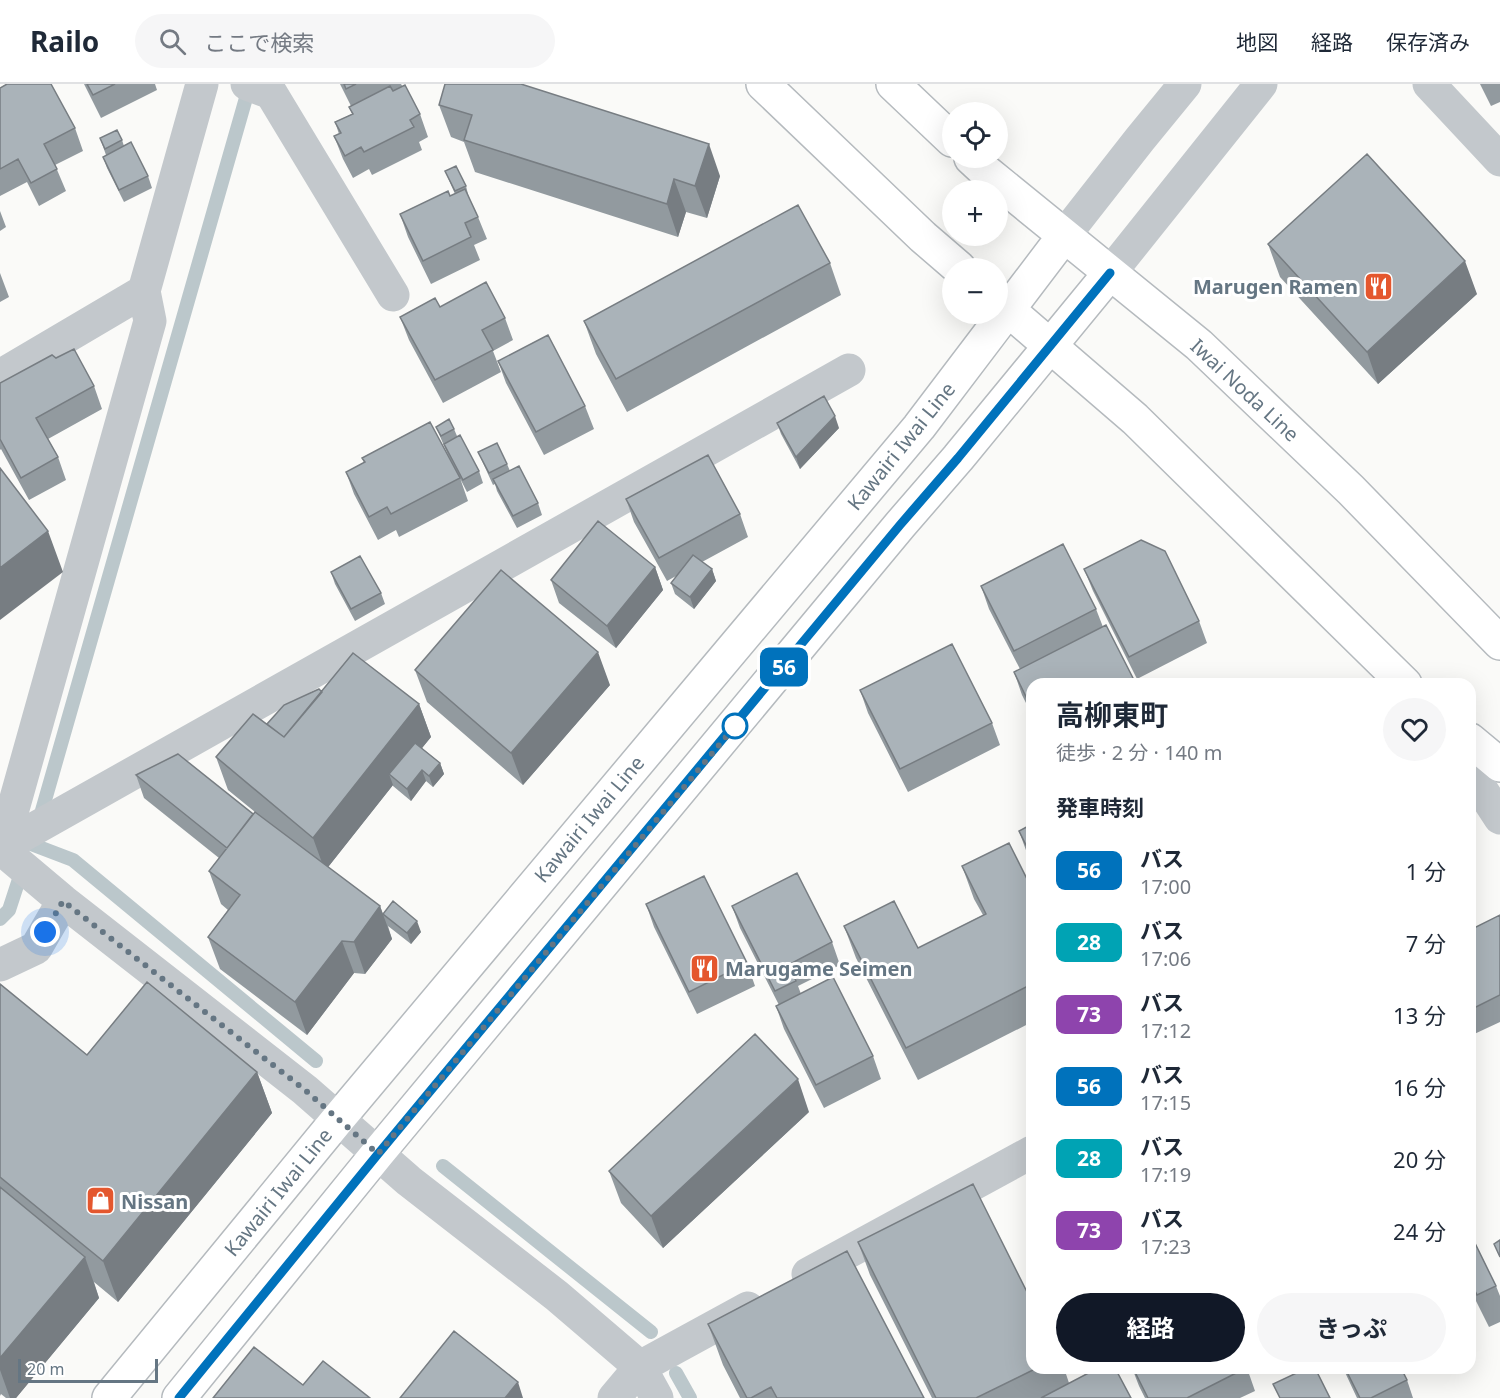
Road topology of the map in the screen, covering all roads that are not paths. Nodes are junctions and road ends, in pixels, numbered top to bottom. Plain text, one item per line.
1 (202, 84) edge
2 (763, 84) edge
3 (893, 84) edge
4 (1185, 84) edge
5 (1261, 84) edge
6 (1429, 84) edge
7 (259, 88) edge
8 (942, 131) edge
9 (1500, 160) edge
10 (982, 168) edge
11 (1064, 236) junction
12 (947, 258) edge
13 (1110, 273) junction
14 (144, 291) junction
15 (393, 295) dead end
16 (1008, 300) edge
17 (1008, 310) edge
18 (991, 324) edge
19 (1050, 346) junction
20 (849, 370) dead end
21 (0, 376) edge
22 (1489, 626) edge
23 (1500, 643) edge
24 (1399, 678) edge
25 (1476, 745) edge
26 (1500, 765) edge
27 (1476, 781) edge
28 (1500, 818) edge
29 (6, 848) edge
30 (56, 896) junction
31 (0, 965) edge
32 (338, 1119) junction
33 (378, 1154) junction
34 (1026, 1155) edge
35 (640, 1367) junction
36 (109, 1398) edge
37 (179, 1398) edge
38 (614, 1398) edge
39 (657, 1398) edge

1 - 14 street
2 - 12 main road
3 - 8 main road
4 - 11 street
5 - 13 street
6 - 9 street
7 - 15 street
10 - 11 main road, Iwai Noda Line
11 - 13 main road, Iwai Noda Line
11 - 16 main road, Kawairi Iwai Line
13 - 19 main road
13 - 22 main road, Iwai Noda Line
14 - 21 street
14 - 29 street
17 - 19 main road
18 - 32 main road, Kawairi Iwai Line
19 - 24 main road
19 - 33 main road
20 - 29 street
22 - 23 main road, Iwai Noda Line
25 - 26 main road
27 - 28 street
29 - 30 street
30 - 31 street
30 - 32 street
32 - 33 street
32 - 36 main road, Kawairi Iwai Line
33 - 35 street
33 - 37 main road
34 - 35 street
35 - 38 street
35 - 39 street

